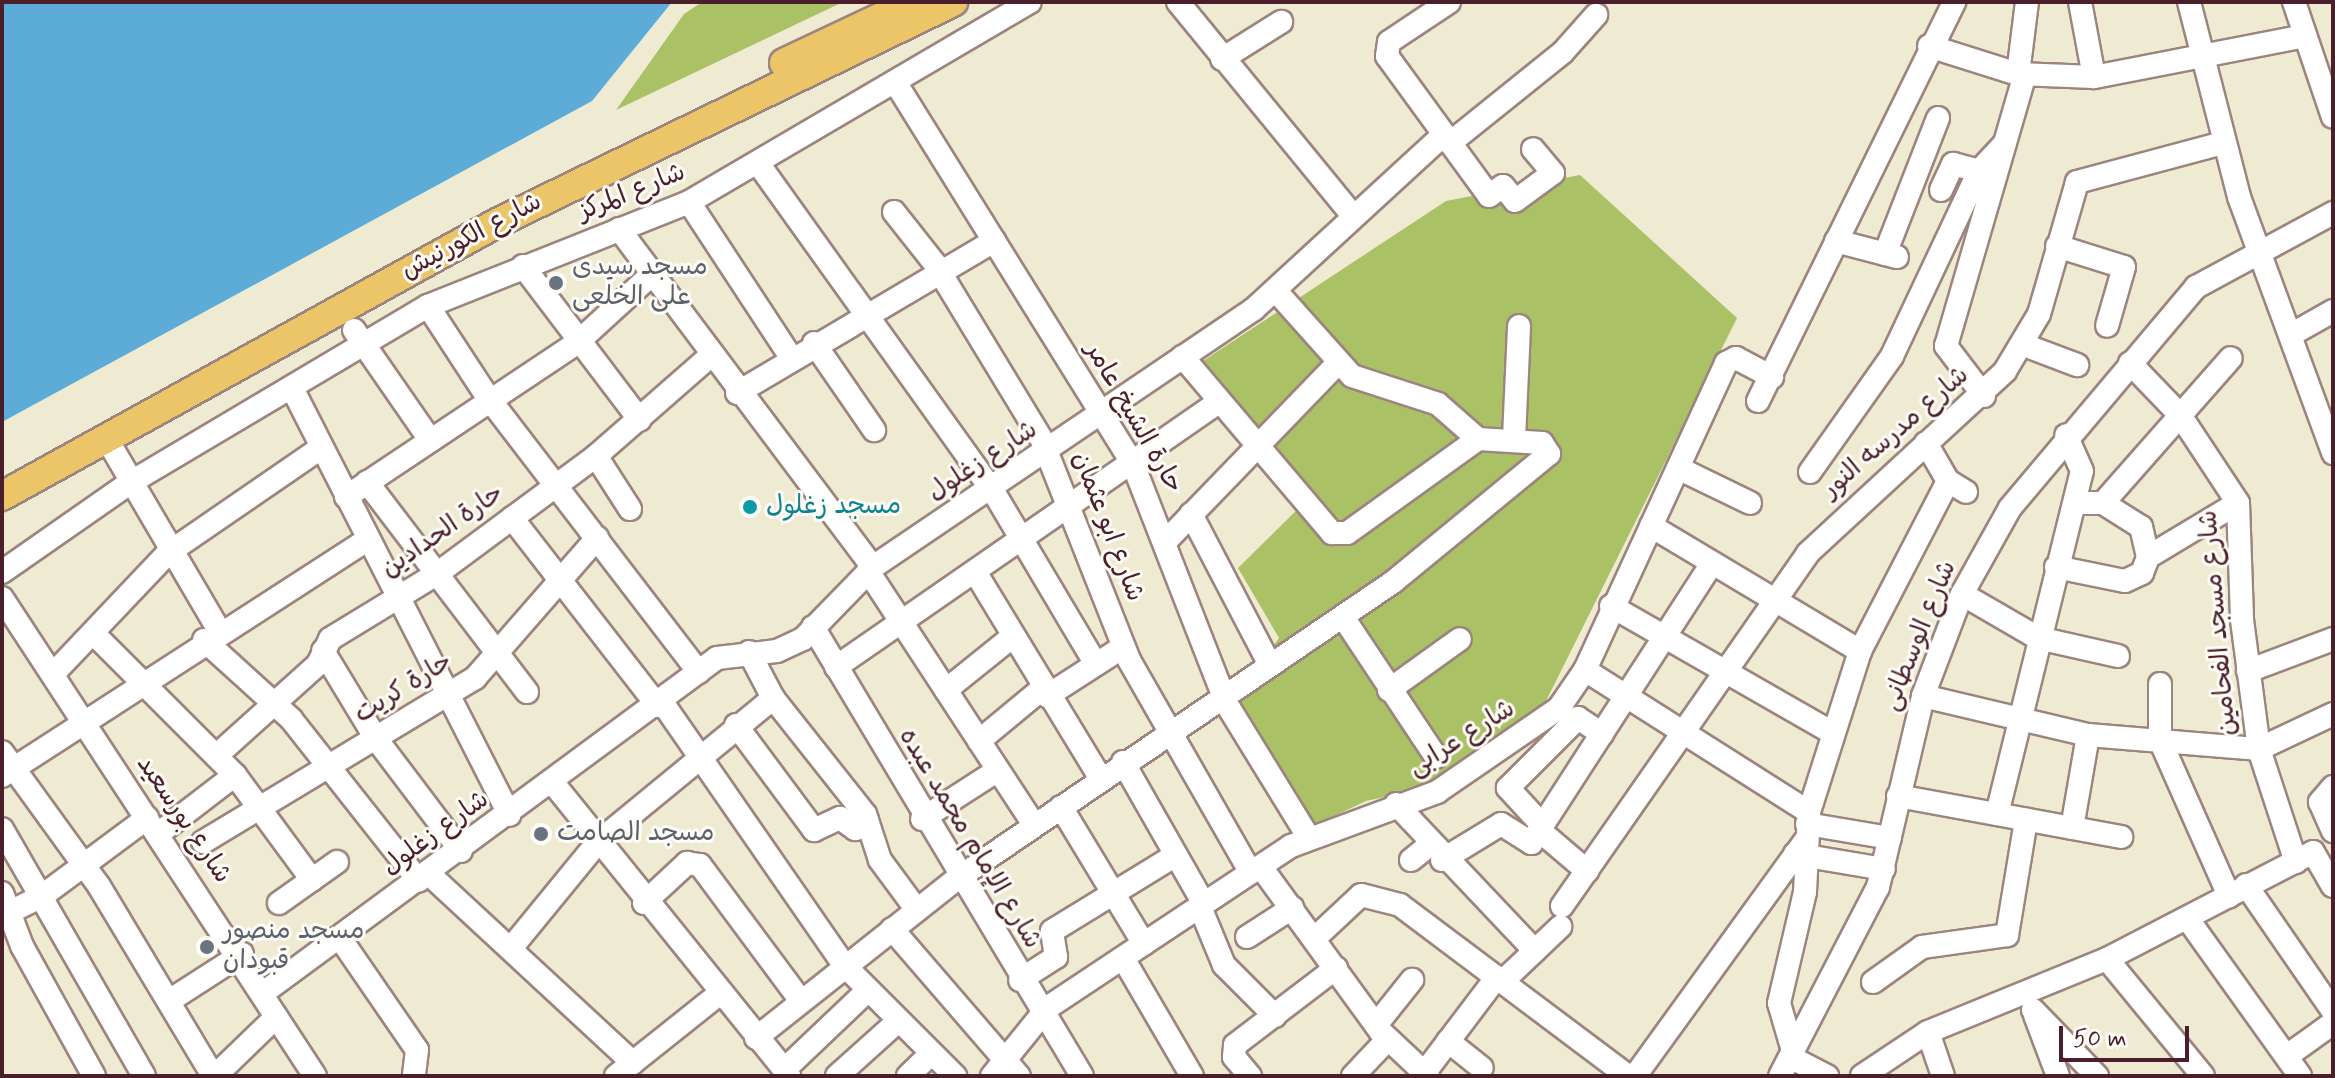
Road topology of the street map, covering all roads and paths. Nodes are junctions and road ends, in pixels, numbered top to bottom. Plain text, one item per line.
1 (913, 2) edge
2 (953, 2) edge
3 (1030, 2) edge
4 (1178, 2) edge
5 (1449, 2) edge
6 (1954, 2) edge
7 (2027, 2) edge
8 (2080, 2) edge
9 (2189, 2) edge
10 (2294, 2) edge
11 (1596, 15) dead end
12 (1281, 22) dead end
13 (2305, 36) junction
14 (1929, 46) junction
15 (2203, 56) junction
16 (1222, 59) junction
17 (2021, 74) junction
18 (2094, 77) junction
19 (897, 85) junction
20 (2333, 117) edge
21 (1938, 118) dead end
22 (1446, 139) junction
23 (2005, 143) junction
24 (2223, 143) junction
25 (1533, 149) dead end
26 (760, 166) junction
27 (1979, 171) junction
28 (1941, 190) dead end
29 (689, 202) junction
30 (894, 212) dead end
31 (1351, 213) junction
32 (2333, 213) edge
33 (619, 229) junction
34 (994, 241) junction
35 (1836, 241) junction
36 (2057, 246) junction
37 (2256, 251) junction
38 (523, 266) junction
39 (650, 276) junction
40 (940, 276) junction
41 (1276, 291) junction
42 (428, 306) junction
43 (2333, 311) edge
44 (870, 321) junction
45 (1519, 326) dead end
46 (2107, 326) dead end
47 (2294, 333) junction
48 (358, 337) junction
49 (578, 342) junction
50 (814, 343) junction
51 (2024, 345) junction
52 (709, 357) junction
53 (791, 357) junction
54 (1183, 357) junction
55 (2231, 358) dead end
56 (2130, 363) junction
57 (1337, 364) junction
58 (2077, 365) dead end
59 (1772, 377) junction
60 (292, 388) junction
61 (737, 393) junction
62 (487, 396) junction
63 (1984, 396) junction
64 (2325, 396) edge
65 (1758, 401) dead end
66 (1218, 402) junction
67 (2180, 415) junction
68 (1103, 416) junction
69 (640, 420) junction
70 (874, 430) dead end
71 (2066, 435) junction
72 (105, 436) junction
73 (428, 437) junction
74 (1514, 438) junction
75 (1478, 439) junction
76 (1926, 443) junction
77 (1255, 446) junction
78 (321, 448) junction
79 (1048, 453) junction
80 (2333, 453) edge
81 (596, 456) junction
82 (1133, 464) junction
83 (1678, 468) junction
84 (1810, 472) dead end
85 (2, 475) edge
86 (367, 482) junction
87 (128, 484) junction
88 (556, 485) junction
89 (993, 491) junction
90 (2, 496) edge
91 (346, 497) junction
92 (1750, 503) dead end
93 (2075, 503) junction
94 (2103, 503) junction
95 (2238, 503) junction
96 (630, 509) dead end
97 (1070, 509) junction
98 (1191, 514) junction
99 (512, 518) junction
100 (1651, 526) junction
101 (597, 538) junction
102 (367, 540) junction
103 (1167, 540) junction
104 (1026, 541) junction
105 (168, 553) junction
106 (2148, 557) junction
107 (1712, 563) junction
108 (2056, 567) junction
109 (871, 569) junction
110 (2, 572) edge
111 (438, 573) junction
112 (977, 575) junction
113 (562, 582) junction
114 (1962, 594) junction
115 (2, 598) edge
116 (397, 600) junction
117 (1773, 600) junction
118 (1611, 606) junction
119 (1343, 617) junction
120 (903, 624) junction
121 (813, 627) junction
122 (93, 633) junction
123 (211, 635) junction
124 (1012, 637) junction
125 (2038, 638) junction
126 (1460, 639) dead end
127 (1661, 639) junction
128 (2333, 639) edge
129 (1123, 647) junction
130 (323, 651) junction
131 (1860, 651) junction
132 (749, 652) junction
133 (2118, 656) dead end
134 (500, 657) junction
135 (1095, 663) junction
136 (1270, 665) junction
137 (836, 667) junction
138 (1585, 670) junction
139 (2248, 671) junction
140 (699, 672) junction
141 (54, 673) junction
142 (1726, 675) junction
143 (140, 680) junction
144 (2160, 684) dead end
145 (946, 690) junction
146 (1389, 690) junction
147 (527, 692) dead end
148 (1045, 692) junction
149 (1223, 695) junction
150 (1628, 696) junction
151 (1923, 696) junction
152 (448, 698) junction
153 (773, 698) junction
154 (274, 704) junction
155 (660, 704) junction
156 (2333, 714) edge
157 (83, 720) junction
158 (2022, 720) junction
159 (736, 725) junction
160 (1168, 729) junction
161 (1831, 732) junction
162 (1602, 734) junction
163 (1688, 735) junction
164 (2088, 735) junction
165 (377, 740) junction
166 (2160, 740) junction
167 (979, 741) junction
168 (2259, 749) junction
169 (699, 752) junction
170 (216, 756) junction
171 (1436, 757) dead end
172 (1123, 762) junction
173 (6, 765) edge
174 (332, 766) junction
175 (998, 770) junction
176 (235, 775) junction
177 (1101, 779) junction
178 (553, 783) junction
179 (2333, 787) edge
180 (1898, 796) junction
181 (1396, 804) junction
182 (263, 807) junction
183 (1061, 807) junction
184 (1997, 814) junction
185 (510, 815) junction
186 (922, 819) junction
187 (867, 820) junction
188 (2026, 820) junction
189 (1034, 825) junction
190 (153, 826) junction
191 (2072, 828) junction
192 (2, 829) edge
193 (1541, 829) junction
194 (2333, 831) edge
195 (2121, 837) dead end
196 (1309, 838) junction
197 (1804, 838) junction
198 (1890, 838) junction
199 (203, 842) dead end
200 (598, 842) junction
201 (461, 851) junction
202 (2314, 852) edge
203 (1176, 855) junction
204 (1427, 855) junction
205 (337, 862) dead end
206 (84, 866) junction
207 (1884, 869) junction
208 (1256, 870) junction
209 (1587, 871) junction
210 (424, 877) junction
211 (958, 878) junction
212 (312, 880) junction
213 (2333, 886) edge
214 (2238, 890) junction
215 (1113, 894) junction
216 (42, 896) junction
217 (279, 903) dead end
218 (644, 903) junction
219 (1202, 906) junction
220 (5, 907) edge
221 (1292, 908) junction
222 (917, 910) junction
223 (2187, 918) junction
224 (892, 929) junction
225 (1247, 937) dead end
226 (340, 938) junction
227 (1314, 939) junction
228 (1144, 944) junction
229 (512, 947) junction
230 (1535, 951) junction
231 (242, 954) junction
232 (1123, 958) junction
233 (2107, 959) junction
234 (845, 966) junction
235 (1336, 968) junction
236 (1500, 979) junction
237 (1020, 980) junction
238 (1412, 980) dead end
239 (1873, 982) dead end
240 (867, 991) junction
241 (263, 993) junction
242 (719, 994) junction
243 (169, 1001) junction
244 (801, 1001) junction
245 (2030, 1003) junction
246 (2333, 1011) edge
247 (1041, 1014) junction
248 (1275, 1016) junction
249 (276, 1017) junction
250 (897, 1022) junction
251 (2333, 1023) edge
252 (1382, 1032) junction
253 (1928, 1032) junction
254 (756, 1038) junction
255 (1448, 1041) junction
256 (931, 1054) junction
257 (2287, 1056) junction
258 (1788, 1061) edge
259 (1482, 1068) dead end
260 (625, 1070) edge
261 (1005, 1071) edge
262 (786, 1073) edge
263 (1241, 1073) edge
264 (1639, 1074) edge
265 (1425, 1075) edge
266 (94, 1076) edge
267 (144, 1076) edge
268 (214, 1076) edge
269 (315, 1076) edge
270 (414, 1076) edge
271 (837, 1076) edge
272 (908, 1076) edge
273 (955, 1076) edge
274 (1082, 1076) edge
275 (1192, 1076) edge
276 (1353, 1076) edge
277 (1827, 1076) edge
278 (1862, 1076) edge
279 (1943, 1076) edge
280 (2058, 1076) edge
281 (2097, 1076) edge
282 (2203, 1076) edge
283 (2300, 1076) edge

1 - 85 main road, شارع الكورنيش
2 - 72 main road, شارع الكورنيش
3 - 19 street, شارع المركز
4 - 16 street
5 - 22 street
6 - 14 street
7 - 17 street
8 - 18 street
9 - 15 street
10 - 13 street
11 - 22 street, شارع زغلول
12 - 16 street
13 - 15 street
13 - 20 street
14 - 17 street
14 - 35 street
15 - 18 street
15 - 24 street
16 - 31 street
17 - 18 street
17 - 23 street
19 - 26 street, شارع المركز
19 - 34 street, حارة الشيخ عامر
21 - 35 street
22 - 25 street
22 - 31 street, شارع زغلول
23 - 27 street
23 - 63 street
24 - 36 street, شارع مدرسه النور
24 - 37 street
26 - 29 street, شارع المركز
26 - 44 street
27 - 28 street
27 - 84 street
29 - 33 street, شارع المركز
29 - 53 street
30 - 40 street, شارع ابو عثمان
31 - 41 street, شارع زغلول
32 - 37 street, شارع الوسطانى
33 - 38 street, شارع المركز
33 - 39 street
34 - 40 street
34 - 68 street, حارة الشيخ عامر
35 - 59 street
36 - 46 street
36 - 51 street, شارع مدرسه النور
37 - 47 street
37 - 56 street, شارع الوسطانى
38 - 42 street, شارع المركز
38 - 49 street
39 - 49 street
39 - 52 street
40 - 44 street
40 - 79 street, شارع ابو عثمان
41 - 54 street, شارع زغلول
41 - 57 street
42 - 48 street, شارع المركز
42 - 62 street
43 - 47 street
44 - 50 street
44 - 89 street
45 - 74 street
47 - 64 street
48 - 60 street, شارع المركز
48 - 73 street
49 - 62 street
49 - 69 street
50 - 53 street
50 - 70 street
51 - 58 street
51 - 63 street, شارع مدرسه النور
52 - 61 street
52 - 69 street, حارة الحدادين
53 - 61 street
54 - 66 street
54 - 68 street, شارع زغلول
55 - 67 street
56 - 67 street, شارع مسجد الفحامين
56 - 71 street, شارع الوسطانى
57 - 75 street
57 - 77 street
59 - 65 street
59 - 83 street, شارع عرابى
60 - 78 street
60 - 87 street, شارع المركز
61 - 109 street
62 - 73 street
62 - 88 street
63 - 76 street, شارع مدرسه النور
64 - 80 street
66 - 77 street
66 - 82 street
67 - 94 street
67 - 95 street, شارع مسجد الفحامين
68 - 79 street, شارع زغلول
68 - 82 street, حارة الشيخ عامر
69 - 81 street, حارة الحدادين
71 - 93 street
71 - 114 street, شارع الوسطانى
72 - 87 street
72 - 90 main road, شارع الكورنيش
73 - 86 street
74 - 75 street
74 - 119 street
75 - 77 street
76 - 117 street, شارع مدرسه النور
76 - 131 street
77 - 98 street
78 - 91 street
78 - 105 street
79 - 89 street, شارع زغلول
79 - 97 street, شارع ابو عثمان
81 - 88 street, حارة الحدادين
81 - 96 street
82 - 97 street
82 - 103 street, حارة الشيخ عامر
83 - 92 street
83 - 100 street, شارع عرابى
86 - 91 street
86 - 111 street
87 - 105 street
87 - 110 street, شارع المركز
88 - 99 street, حارة الحدادين
88 - 101 street
89 - 104 street
89 - 109 street, شارع زغلول
91 - 102 street
93 - 94 street
93 - 108 street
94 - 106 street
95 - 106 street
95 - 139 street, شارع مسجد الفحامين
97 - 104 street
97 - 129 street, شارع ابو عثمان
98 - 103 street
98 - 136 street
99 - 111 street, حارة الحدادين
99 - 113 street
100 - 107 street
100 - 118 street, شارع عرابى
101 - 113 street, حارة كريت
101 - 140 street
102 - 116 street
102 - 123 street
103 - 149 street, حارة الشيخ عامر
104 - 112 street
104 - 135 street
105 - 122 street
105 - 123 street
106 - 108 street
107 - 117 street
107 - 127 street
108 - 125 street
109 - 120 street
109 - 121 street, شارع زغلول
111 - 116 street, حارة الحدادين
111 - 134 street
112 - 120 street
112 - 124 street
113 - 134 street, حارة كريت
113 - 155 street
114 - 125 street
114 - 151 street, شارع الوسطانى
115 - 141 street, شارع بورسعيد
116 - 130 street, حارة الحدادين
116 - 152 street
117 - 131 street
117 - 142 street, شارع مدرسه النور
118 - 127 street
118 - 138 street, شارع عرابى
119 - 136 street
119 - 146 street
120 - 137 street
120 - 145 street
121 - 132 street, شارع زغلول
121 - 137 street, شارع الإمام محمد عبده
122 - 141 street
122 - 143 street
123 - 143 street
123 - 154 street
124 - 145 street
124 - 148 street
125 - 133 street
125 - 158 street
126 - 146 street
127 - 142 street
127 - 150 street
128 - 139 street
129 - 135 street
129 - 160 street, شارع ابو عثمان
130 - 154 street, حارة الحدادين
130 - 165 street
131 - 161 street
132 - 140 street, شارع زغلول
132 - 153 street
134 - 147 street
134 - 152 street, حارة كريت
135 - 148 street
136 - 149 street
137 - 186 street, شارع الإمام محمد عبده
138 - 150 street
138 - 181 street, شارع عرابى
139 - 168 street, شارع مسجد الفحامين
140 - 155 street, شارع زغلول
141 - 157 street, شارع بورسعيد
142 - 161 street
142 - 163 street, شارع مدرسه النور
143 - 157 street
143 - 170 street
144 - 166 street
145 - 167 street
146 - 171 street
148 - 167 street
148 - 177 street
149 - 160 street
149 - 196 street, حارة الشيخ عامر
150 - 162 street
150 - 163 street
151 - 158 street
151 - 180 street, شارع الوسطانى
152 - 165 street, حارة كريت
152 - 185 street
153 - 159 street
153 - 187 street
154 - 170 street, حارة الحدادين
154 - 174 street
155 - 169 street
155 - 178 street, شارع زغلول
156 - 168 street
157 - 173 street
157 - 190 street, شارع بورسعيد
158 - 164 street
158 - 184 street
159 - 169 street
159 - 187 street
160 - 172 street
160 - 208 street, شارع ابو عثمان
161 - 197 street
162 - 193 street
162 - 193 street
163 - 197 street
163 - 209 street, شارع مدرسه النور
164 - 166 street
164 - 191 street
165 - 174 street, حارة كريت
165 - 201 street
166 - 168 street
166 - 214 street
167 - 175 street
168 - 202 street, شارع مسجد الفحامين
169 - 200 street
169 - 234 street
170 - 176 street
172 - 177 street
172 - 203 street
173 - 206 street
174 - 182 street, حارة كريت
174 - 210 street
175 - 186 street
175 - 189 street
176 - 182 street
176 - 190 street
177 - 183 street
178 - 185 street, شارع زغلول
178 - 200 street
179 - 194 street
180 - 184 street
180 - 198 street, شارع الوسطانى
181 - 196 street, شارع عرابى
181 - 204 street
182 - 199 street, حارة كريت
182 - 212 street
183 - 189 street
183 - 215 street
184 - 188 street
185 - 201 street, شارع زغلول
186 - 211 street, شارع الإمام محمد عبده
187 - 222 street
188 - 191 street
188 - 239 street
189 - 211 street
190 - 206 street
190 - 231 street, شارع بورسعيد
191 - 195 street
192 - 216 street
193 - 204 street
193 - 209 street
196 - 208 street, شارع عرابى
197 - 198 street
197 - 207 street
197 - 258 street
197 - 264 street
198 - 207 street, شارع الوسطانى
200 - 218 street
200 - 229 street
201 - 210 street, شارع زغلول
202 - 213 street, شارع مسجد الفحامين
202 - 214 street
203 - 215 street
203 - 219 street
204 - 230 street
205 - 212 street
206 - 216 street
206 - 243 street
207 - 258 street, شارع الوسطانى
208 - 219 street, شارع عرابى
208 - 221 street, شارع ابو عثمان
209 - 230 street, شارع مدرسه النور
210 - 226 street, شارع زغلول
210 - 229 street
211 - 222 street
211 - 237 street, شارع الإمام محمد عبده
212 - 217 street
214 - 223 street
214 - 246 street
215 - 228 street
215 - 237 street
216 - 220 street
216 - 267 street
218 - 242 street
218 - 244 street
219 - 228 street, شارع عرابى
219 - 248 street
220 - 266 street
221 - 225 street
221 - 227 street, شارع ابو عثمان
222 - 224 street
223 - 233 street
223 - 257 street
224 - 234 street
224 - 261 street
226 - 241 street, شارع زغلول
226 - 270 street
227 - 235 street, شارع ابو عثمان
227 - 236 street
228 - 232 street, شارع عرابى
229 - 260 street
230 - 236 street, شارع مدرسه النور
231 - 241 street, شارع بورسعيد
231 - 243 street
232 - 247 street, شارع عرابى
232 - 275 street
233 - 245 street
233 - 282 street
234 - 240 street
234 - 244 street
235 - 248 street
235 - 252 street, شارع ابو عثمان
236 - 255 street, شارع مدرسه النور
236 - 264 street
237 - 247 street, شارع الإمام محمد عبده
238 - 252 street
240 - 250 street
240 - 262 street
241 - 249 street, شارع بورسعيد
242 - 254 street
242 - 260 street
243 - 268 street
244 - 254 street
245 - 253 street
245 - 280 street
245 - 281 street
247 - 261 street, شارع عرابى
247 - 274 street, شارع الإمام محمد عبده
248 - 263 street
249 - 268 street
249 - 269 street, شارع بورسعيد
250 - 256 street
250 - 271 street
251 - 257 street
252 - 265 street, شارع ابو عثمان
252 - 276 street
253 - 278 street
253 - 279 street
254 - 262 street
255 - 259 street
255 - 265 street, شارع مدرسه النور
256 - 272 street
256 - 273 street
257 - 283 street
258 - 277 street

